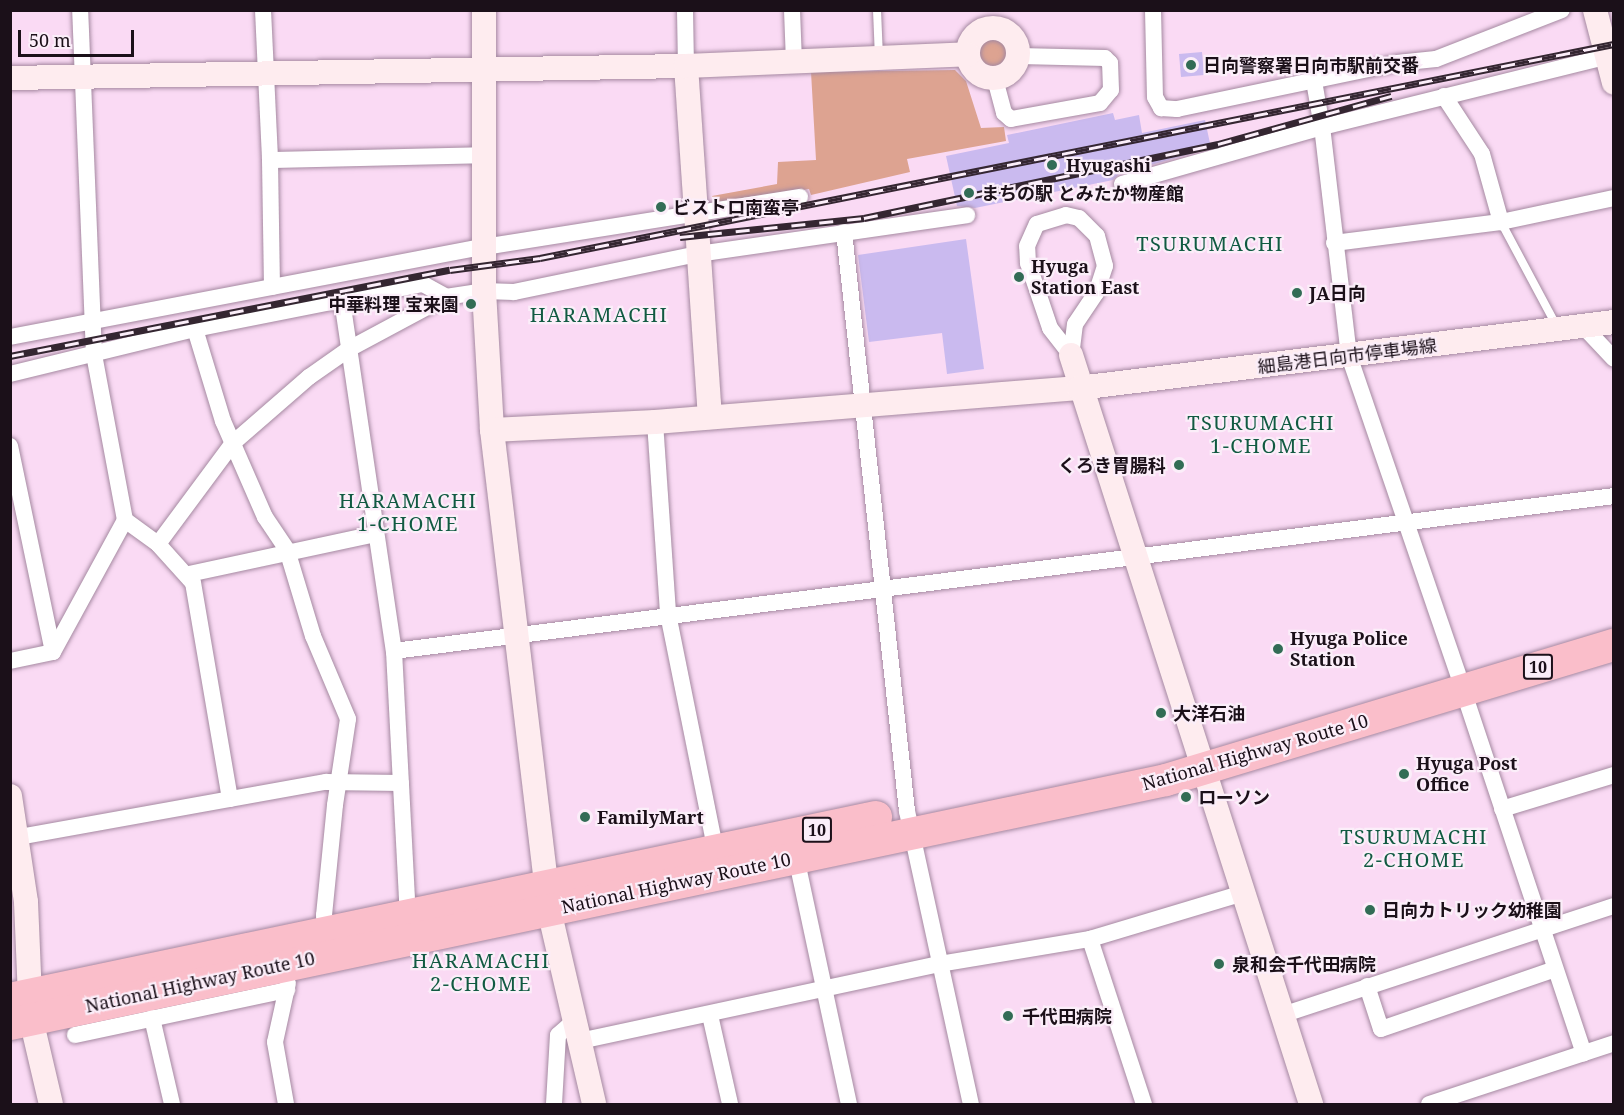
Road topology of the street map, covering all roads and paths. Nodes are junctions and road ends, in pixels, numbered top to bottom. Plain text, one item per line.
1 (80, 10) edge
2 (263, 10) edge
3 (484, 10) edge
4 (685, 10) edge
5 (792, 10) edge
6 (877, 10) edge
7 (1153, 10) edge
8 (1562, 10) edge
9 (1595, 10) edge
10 (993, 19) edge
11 (968, 54) junction
12 (1019, 56) junction
13 (1610, 56) edge
14 (879, 57) junction
15 (794, 61) junction
16 (687, 66) junction
17 (484, 67) junction
18 (264, 71) junction
19 (81, 74) junction
20 (10, 78) edge
21 (995, 79) junction
22 (1314, 81) junction
23 (1614, 83) edge
24 (1444, 96) junction
25 (1322, 127) junction
26 (483, 155) junction
27 (270, 160) junction
28 (1122, 184) dead end
29 (800, 197) dead end
30 (1614, 198) edge
31 (695, 213) junction
32 (967, 215) dead end
33 (1501, 222) junction
34 (844, 232) junction
35 (1334, 243) junction
36 (484, 248) junction
37 (698, 254) junction
38 (272, 287) junction
39 (484, 291) junction
40 (446, 297) junction
41 (342, 300) junction
42 (92, 321) junction
43 (1614, 322) edge
44 (1583, 326) junction
45 (195, 329) junction
46 (1558, 330) junction
47 (10, 337) edge
48 (350, 349) junction
49 (94, 355) junction
50 (1071, 355) junction
51 (1349, 356) junction
52 (1614, 359) edge
53 (10, 374) edge
54 (1080, 388) junction
55 (862, 404) junction
56 (710, 417) junction
57 (655, 422) junction
58 (492, 430) junction
59 (233, 443) junction
60 (10, 446) edge
61 (1614, 496) edge
62 (125, 520) junction
63 (1405, 522) junction
64 (375, 534) junction
65 (158, 544) junction
66 (287, 550) junction
67 (1135, 559) junction
68 (189, 574) junction
69 (884, 588) junction
70 (669, 614) junction
71 (1614, 624) edge
72 (515, 637) junction
73 (1614, 645) edge
74 (394, 651) junction
75 (53, 652) junction
76 (10, 661) edge
77 (1460, 682) junction
78 (1200, 761) junction
79 (1614, 775) edge
80 (339, 782) junction
81 (401, 783) junction
82 (10, 796) edge
83 (230, 800) junction
84 (1502, 809) junction
85 (909, 821) junction
86 (20, 837) junction
87 (716, 851) junction
88 (796, 857) junction
89 (1243, 892) junction
90 (548, 898) junction
91 (1614, 906) edge
92 (408, 914) junction
93 (1542, 929) junction
94 (326, 930) junction
95 (1090, 939) junction
96 (939, 964) junction
97 (1555, 969) junction
98 (287, 976) junction
99 (1367, 986) junction
100 (825, 991) junction
101 (20, 1009) edge
102 (710, 1015) junction
103 (1282, 1015) junction
104 (152, 1018) junction
105 (578, 1030) junction
106 (75, 1035) dead end
107 (1614, 1043) edge
108 (1584, 1053) junction
109 (51, 1104) edge
110 (172, 1104) edge
111 (286, 1104) edge
112 (554, 1104) edge
113 (594, 1104) edge
114 (730, 1104) edge
115 (849, 1104) edge
116 (971, 1104) edge
117 (1144, 1104) edge
118 (1311, 1104) edge
119 (1429, 1104) edge

1 - 19 street
2 - 18 street
3 - 17 street
4 - 16 street
5 - 15 street
6 - 14 lane
7 - 22 street
8 - 22 street
9 - 13 street
10 - 11 street
10 - 12 street
11 - 14 street
11 - 21 street
12 - 21 street
12 - 21 street
13 - 23 street
13 - 24 street
14 - 15 street
15 - 16 street
16 - 17 street
16 - 31 street
17 - 18 street
17 - 26 street
18 - 19 street
18 - 27 street
19 - 20 street
19 - 42 street
22 - 25 street
24 - 25 street
24 - 33 street
25 - 28 street
25 - 35 street
26 - 27 street
26 - 36 street
27 - 38 street
29 - 31 street
30 - 33 street
31 - 36 street
31 - 37 street
32 - 34 street
33 - 35 street
33 - 46 lane
34 - 37 street
34 - 55 street
35 - 51 street
36 - 38 street
36 - 39 street
37 - 39 street
37 - 56 street
38 - 42 street
39 - 40 street
39 - 58 street
40 - 41 street
40 - 48 street
41 - 45 street
41 - 48 street
42 - 47 street
42 - 49 street
43 - 44 street, 細島港日向市停車場線
44 - 46 street, 細島港日向市停車場線
44 - 52 street
45 - 49 street
45 - 59 street
46 - 51 street, 細島港日向市停車場線
48 - 59 street
48 - 64 street
49 - 53 street
49 - 62 street
50 - 50 street
50 - 54 street
51 - 54 street, 細島港日向市停車場線
51 - 63 street
54 - 55 street, 細島港日向市停車場線
54 - 67 street
55 - 56 street, 細島港日向市停車場線
55 - 69 street
56 - 57 street, 細島港日向市停車場線
57 - 58 street, 細島港日向市停車場線
57 - 70 street
58 - 72 street
59 - 65 street
59 - 66 street
60 - 75 street
61 - 63 street
62 - 65 street
62 - 75 street
63 - 67 street
63 - 77 street
64 - 66 street
64 - 74 street
65 - 68 street
66 - 68 street
66 - 80 street
67 - 69 street
67 - 78 street
68 - 83 street
69 - 70 street
69 - 85 street
70 - 72 street
70 - 87 street
71 - 77 highway, National Highway Route 10 / 10
72 - 74 street
72 - 90 street
73 - 77 highway, National Highway Route 10 / 10
74 - 81 street
75 - 76 street
77 - 78 highway, National Highway Route 10 / 10
77 - 84 street
78 - 85 highway, National Highway Route 10 / 10
78 - 89 street
79 - 84 street
80 - 81 street
80 - 83 street
80 - 94 street
81 - 92 street
82 - 86 street
83 - 86 street
84 - 93 street
85 - 87 highway, National Highway Route 10 / 10
85 - 88 highway, National Highway Route 10 / 10
85 - 96 street
86 - 101 street
87 - 90 highway, National Highway Route 10 / 10
88 - 90 highway, National Highway Route 10 / 10
88 - 100 street
89 - 95 street
89 - 103 street
90 - 92 highway, National Highway Route 10 / 10
90 - 98 highway, National Highway Route 10 / 10
90 - 105 street
91 - 93 street
92 - 94 highway, National Highway Route 10 / 10
93 - 97 street
93 - 99 street
94 - 101 highway, National Highway Route 10 / 10
95 - 96 street
95 - 117 street
96 - 100 street
96 - 116 street
97 - 99 street
97 - 108 street
98 - 101 highway, National Highway Route 10 / 10
98 - 104 street
98 - 111 street
99 - 103 street
100 - 102 street
100 - 115 street
101 - 109 street
102 - 105 street
102 - 114 street
103 - 118 street
104 - 106 street
104 - 110 street
105 - 112 street
105 - 113 street
107 - 108 street
108 - 119 street

